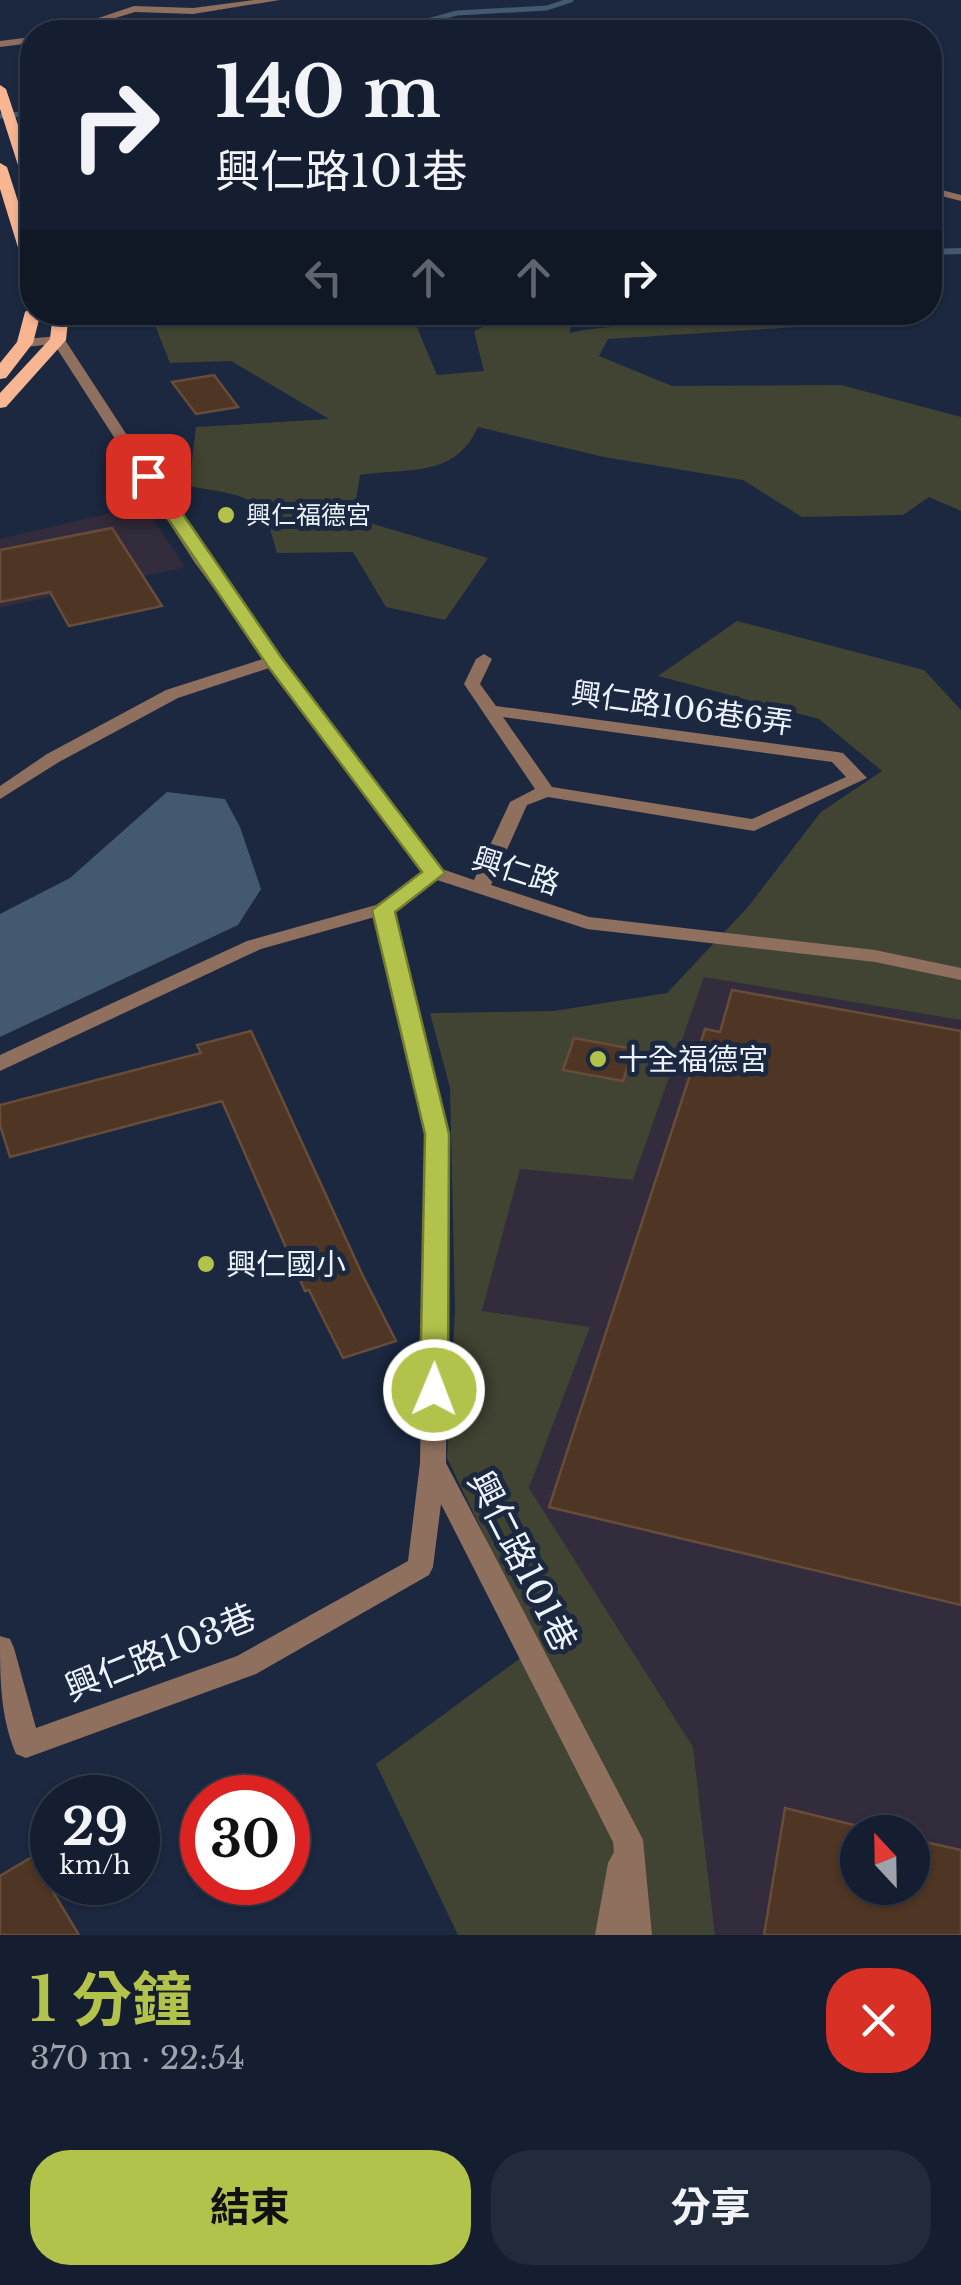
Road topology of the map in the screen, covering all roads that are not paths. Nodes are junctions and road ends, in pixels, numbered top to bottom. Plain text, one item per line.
1 (275, 0) edge
2 (100, 20) edge
3 (2, 97) edge
4 (20, 150) edge
5 (0, 167) edge
6 (20, 230) edge
7 (30, 325) edge
8 (60, 325) edge
9 (58, 340) junction
10 (26, 343) junction
11 (0, 374) edge
12 (0, 404) edge
13 (484, 659) dead end
14 (274, 661) junction
15 (490, 710) junction
16 (546, 791) junction
17 (0, 794) edge
18 (434, 873) junction
19 (480, 888) junction
20 (384, 910) junction
21 (961, 974) edge
22 (0, 1064) edge
23 (433, 1463) junction
24 (0, 1648) edge
25 (628, 1840) junction
26 (610, 1935) edge
27 (637, 1935) edge

1 - 2 street
3 - 4 main road
5 - 6 main road
7 - 10 main road
8 - 9 main road
9 - 10 street
9 - 12 main road
9 - 14 street, 興仁路
10 - 11 main road
13 - 15 street
14 - 17 street
14 - 18 street, 興仁路
15 - 16 street
15 - 16 street, 興仁路106巷6弄
16 - 19 street
18 - 19 street, 興仁路
18 - 20 street
19 - 21 street, 興仁路
20 - 22 street
20 - 23 street, 興仁路101巷
23 - 24 street, 興仁路103巷
23 - 25 street, 興仁路101巷
25 - 26 street
25 - 27 street, 興仁路101巷

